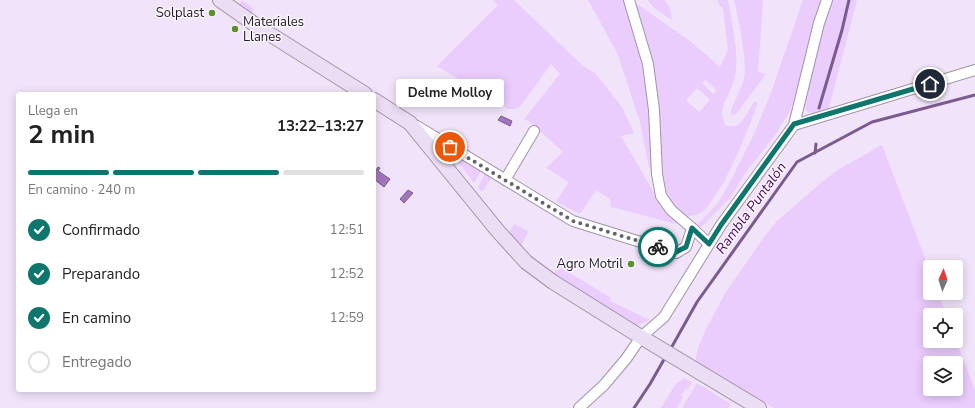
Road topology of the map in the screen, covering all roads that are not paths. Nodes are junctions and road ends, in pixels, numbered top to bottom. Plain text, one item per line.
1 (220, 0) edge
2 (629, 0) edge
3 (827, 0) edge
4 (975, 70) edge
5 (362, 92) edge
6 (376, 101) edge
7 (410, 122) junction
8 (794, 124) junction
9 (534, 131) dead end
10 (505, 180) junction
11 (692, 228) junction
12 (709, 244) junction
13 (644, 339) junction
14 (579, 408) edge
15 (759, 408) edge

1 - 5 street
2 - 11 street
3 - 8 street
4 - 8 street
6 - 7 street
7 - 10 street
7 - 13 street
8 - 12 street
9 - 10 street
10 - 11 street
11 - 12 street
12 - 13 street
13 - 14 street
13 - 15 street

